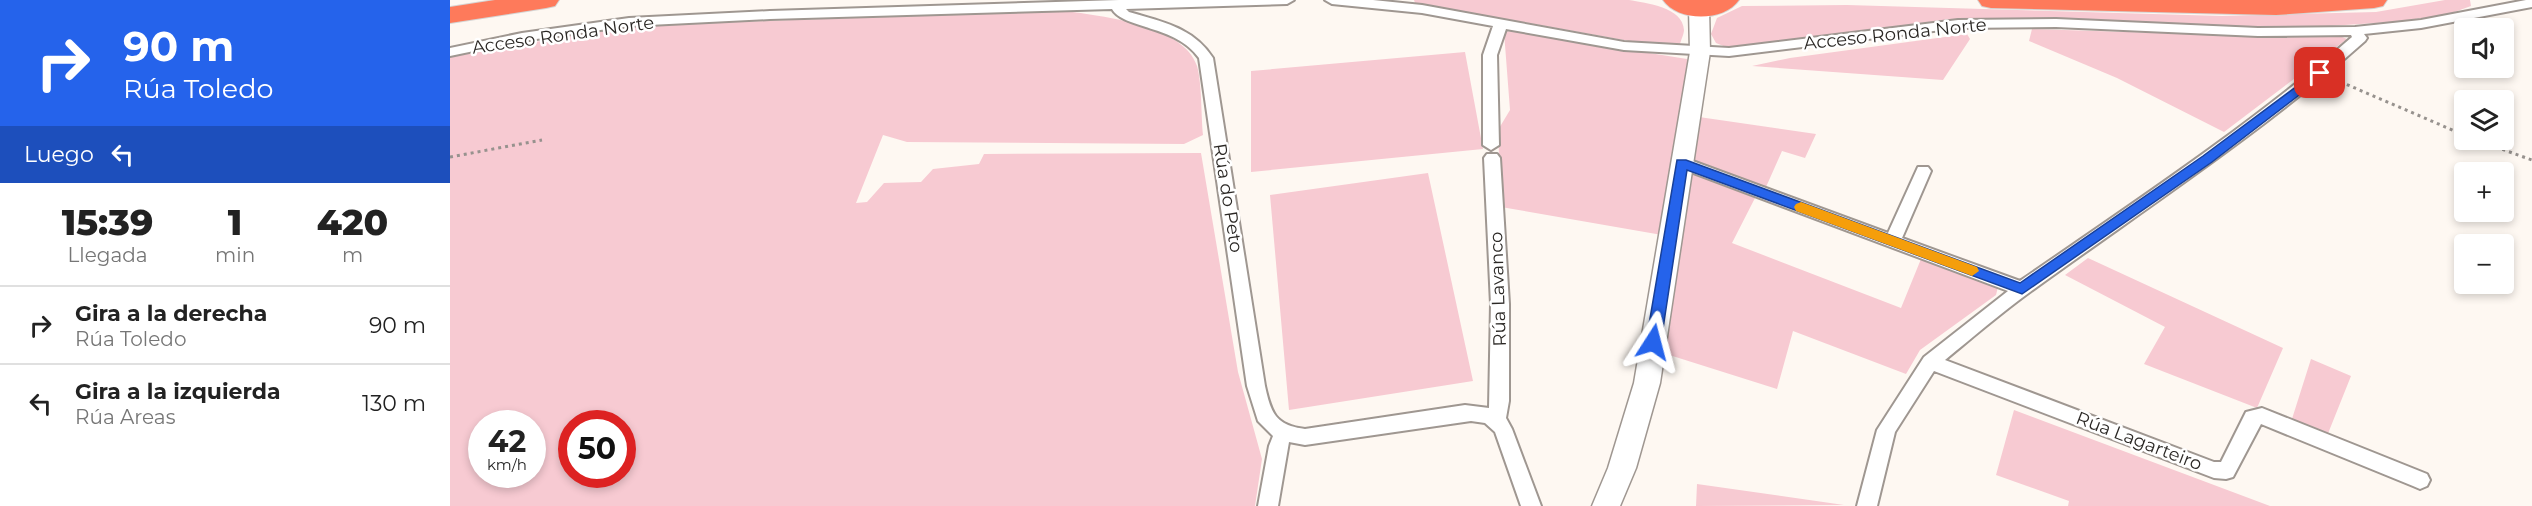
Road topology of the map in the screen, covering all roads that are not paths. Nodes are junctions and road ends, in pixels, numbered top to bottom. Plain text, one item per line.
1 (463, 0) edge
2 (546, 0) edge
3 (1287, 0) edge
4 (1332, 0) edge
5 (1726, 0) edge
6 (1991, 0) edge
7 (2374, 0) edge
8 (2477, 0) edge
9 (2532, 3) edge
10 (1119, 4) junction
11 (1687, 4) edge
12 (2493, 12) junction
13 (450, 13) edge
14 (1501, 24) junction
15 (2355, 31) junction
16 (450, 52) edge
17 (1700, 52) junction
18 (1682, 163) junction
19 (1923, 171) dead end
20 (1893, 242) junction
21 (2022, 289) junction
22 (1930, 362) junction
23 (1498, 421) junction
24 (1284, 434) junction
25 (2420, 480) dead end
26 (1268, 506) edge
27 (1531, 506) edge
28 (1606, 506) edge
29 (1867, 506) edge

1 - 13 highway
2 - 13 highway
3 - 10 street, Acceso Ronda Norte
4 - 14 street, Acceso Ronda Norte
5 - 11 highway
6 - 7 highway
8 - 12 street
9 - 12 street, Acceso Ronda Norte
10 - 16 street, Acceso Ronda Norte
10 - 24 street, Rúa do Peto
11 - 17 main road
12 - 15 street, Acceso Ronda Norte
14 - 17 street, Acceso Ronda Norte
14 - 23 street, Rúa Lavanco
15 - 17 street, Acceso Ronda Norte
15 - 21 street
17 - 18 main road
18 - 20 street
18 - 28 main road
19 - 20 street
20 - 21 street
21 - 22 street
22 - 25 street, Rúa Lagarteiro
22 - 29 street
23 - 24 street
23 - 27 street
24 - 26 street

